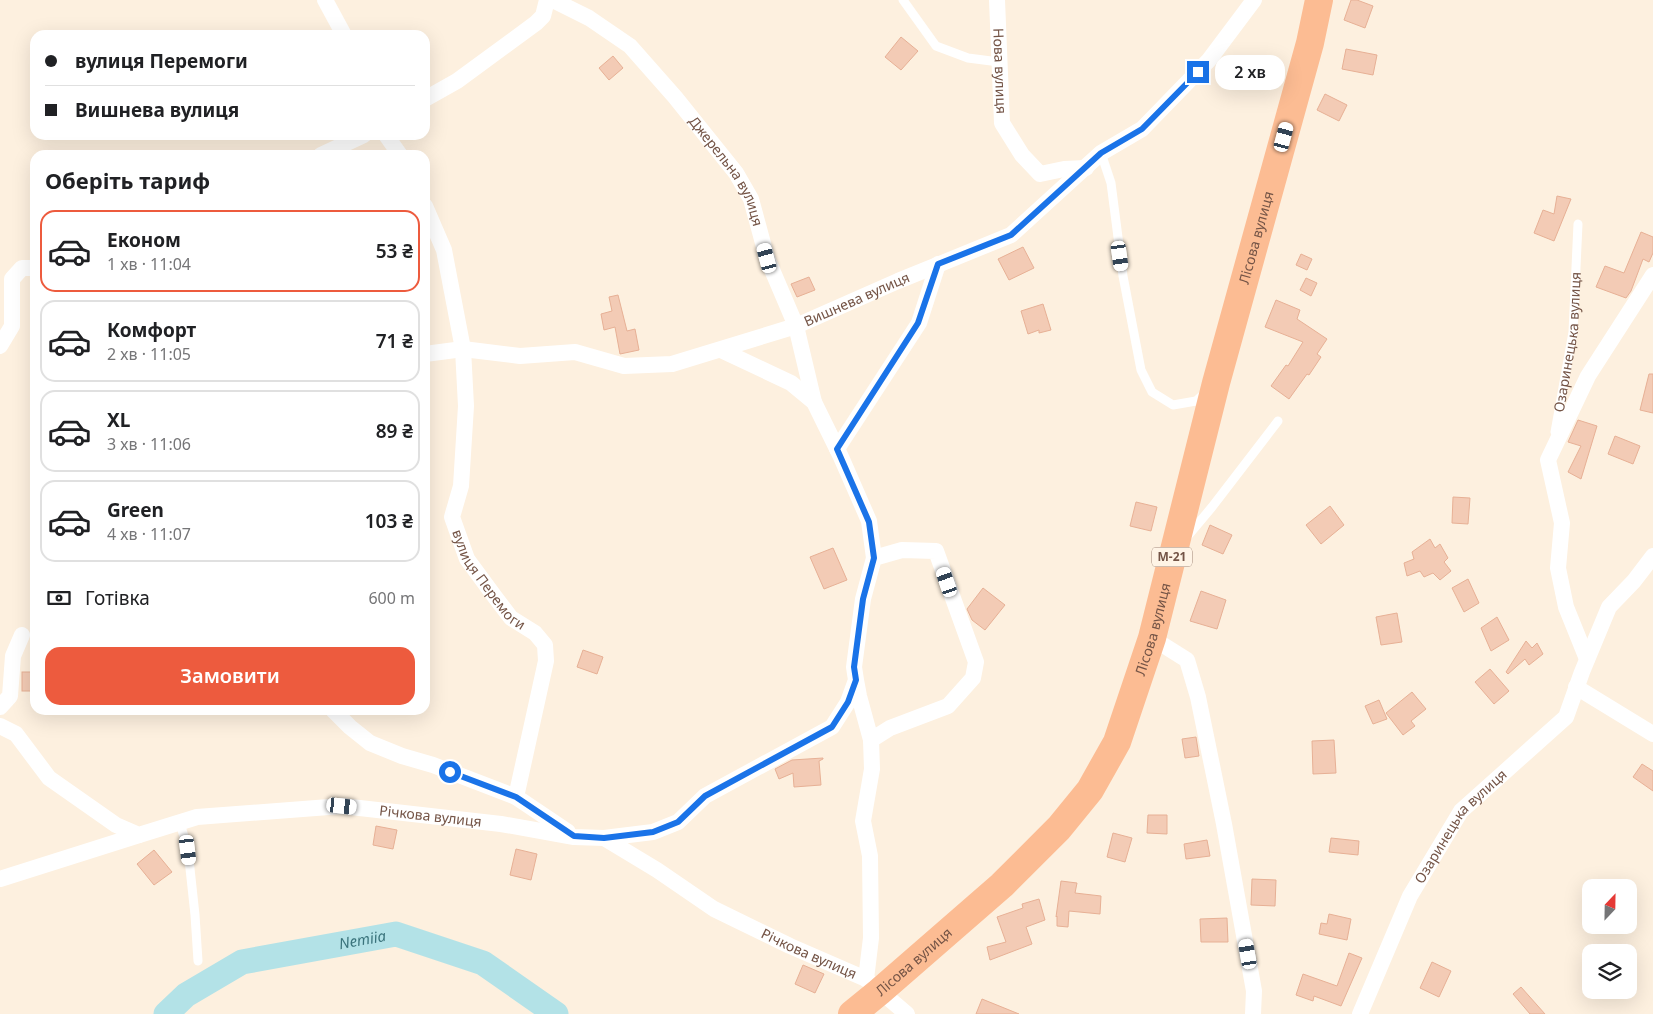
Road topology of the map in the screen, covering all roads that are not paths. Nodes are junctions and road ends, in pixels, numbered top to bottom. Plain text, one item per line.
1 (325, 0) edge
2 (548, 0) edge
3 (553, 0) edge
4 (903, 0) edge
5 (997, 0) edge
6 (1254, 0) edge
7 (1319, 0) edge
8 (341, 30) edge
9 (999, 62) junction
10 (430, 96) edge
11 (353, 140) edge
12 (332, 150) edge
13 (1101, 153) junction
14 (1086, 168) junction
15 (430, 218) edge
16 (1578, 224) dead end
17 (938, 264) junction
18 (30, 268) edge
19 (1653, 275) edge
20 (796, 326) junction
21 (0, 346) edge
22 (463, 349) junction
23 (721, 350) junction
24 (430, 353) edge
25 (1216, 383) junction
26 (814, 402) junction
27 (1278, 421) dead end
28 (837, 449) junction
29 (1548, 460) junction
30 (1174, 552) junction
31 (1653, 556) edge
32 (874, 558) junction
33 (22, 635) dead end
34 (1152, 638) junction
35 (1587, 660) junction
36 (856, 680) junction
37 (1576, 687) junction
38 (0, 707) edge
39 (338, 715) edge
40 (0, 726) edge
41 (1653, 734) edge
42 (871, 740) junction
43 (705, 796) joint
44 (516, 797) junction
45 (180, 822) junction
46 (139, 836) junction
47 (574, 836) junction
48 (604, 838) junction
49 (0, 879) edge
50 (198, 961) dead end
51 (872, 985) junction
52 (852, 1014) edge
53 (907, 1014) edge
54 (1253, 1014) edge
55 (1360, 1014) edge

1 - 8 street
2 - 10 street
3 - 20 street, Джерельна вулиця
4 - 9 lane
5 - 9 street, Нова вулиця
6 - 13 street, Вишнева вулиця
7 - 25 highway, Лісова вулиця / М-21
9 - 14 street, Нова вулиця
11 - 12 street
13 - 14 street, Вишнева вулиця
13 - 25 lane
14 - 17 street, Вишнева вулиця
15 - 22 street, вулиця Перемоги
16 - 29 lane, Озаринецька вулиця
17 - 20 street, Вишнева вулиця
17 - 28 street
18 - 21 street
19 - 29 street, Озаринецька вулиця
20 - 23 street, Вишнева вулиця
20 - 26 street, Джерельна вулиця
22 - 23 street, Вишнева вулиця
22 - 24 street, Вишнева вулиця
22 - 44 street, вулиця Перемоги
23 - 26 street, Джерельна вулиця
25 - 30 highway, Лісова вулиця / М-21
26 - 28 street, Джерельна вулиця
27 - 30 lane
28 - 32 street, Джерельна вулиця
29 - 35 street, Озаринецька вулиця
30 - 34 highway, Лісова вулиця / М-21
31 - 35 street, Озаринецька вулиця
32 - 36 street, Джерельна вулиця
32 - 42 street
33 - 38 street
34 - 51 highway, Лісова вулиця / М-21
34 - 54 street
35 - 37 street, Озаринецька вулиця
36 - 42 street, Джерельна вулиця
36 - 43 street, Джерельна вулиця
37 - 41 street
37 - 55 street, Озаринецька вулиця
39 - 44 street
40 - 46 street
42 - 51 street, Джерельна вулиця
43 - 48 street, Річкова вулиця
44 - 47 street
45 - 46 street, Річкова вулиця
45 - 47 street, Річкова вулиця
45 - 50 lane
46 - 49 street, Річкова вулиця
47 - 48 street, Річкова вулиця
48 - 51 street, Річкова вулиця
51 - 52 highway, Лісова вулиця / М-21
51 - 53 street, Річкова вулиця

